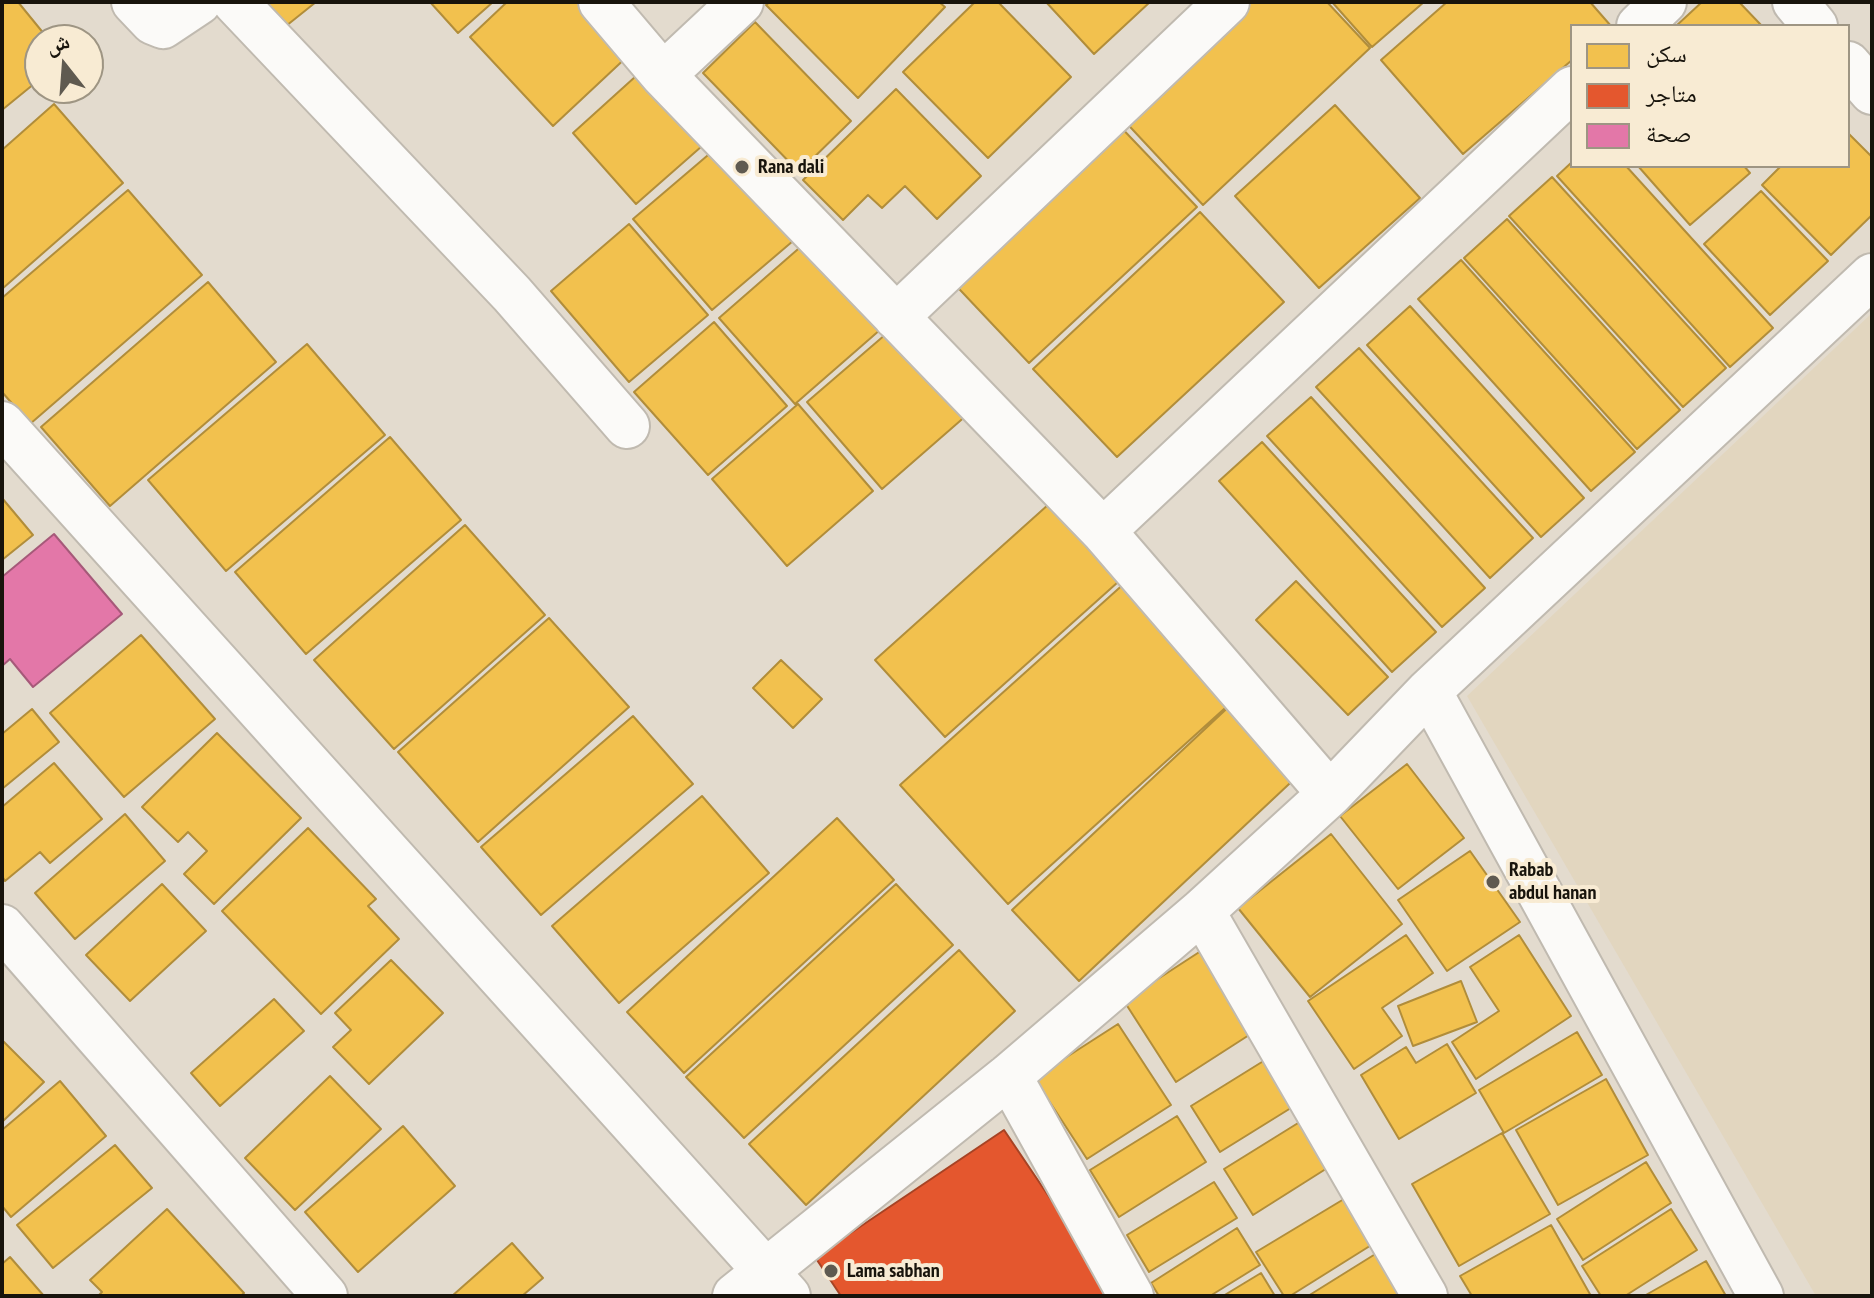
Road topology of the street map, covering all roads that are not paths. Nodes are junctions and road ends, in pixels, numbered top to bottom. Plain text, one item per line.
1 (134, 2) edge
2 (199, 2) edge
3 (235, 2) edge
4 (601, 2) edge
5 (741, 2) edge
6 (1227, 2) edge
7 (1664, 2) edge
8 (1795, 2) edge
9 (1641, 24) edge
10 (1813, 24) edge
11 (1850, 66) edge
12 (663, 75) junction
13 (1570, 91) edge
14 (1872, 92) edge
15 (1872, 276) edge
16 (896, 317) junction
17 (2, 424) edge
18 (627, 426) dead end
19 (1103, 531) junction
20 (1429, 691) junction
21 (1330, 794) junction
22 (1202, 911) junction
23 (2, 927) edge
24 (1009, 1076) junction
25 (763, 1287) edge
26 (325, 1296) edge
27 (1131, 1296) edge
28 (1425, 1296) edge
29 (1761, 1296) edge

1 - 2 street
3 - 18 street
4 - 12 street
5 - 12 street
6 - 16 street
7 - 9 street
8 - 10 street
11 - 14 street
12 - 16 street
13 - 19 street
15 - 20 street
16 - 19 street
17 - 25 street
19 - 21 street
20 - 21 street
20 - 29 street
21 - 22 street
22 - 24 street
22 - 28 street
23 - 26 street
24 - 25 street
24 - 27 street

